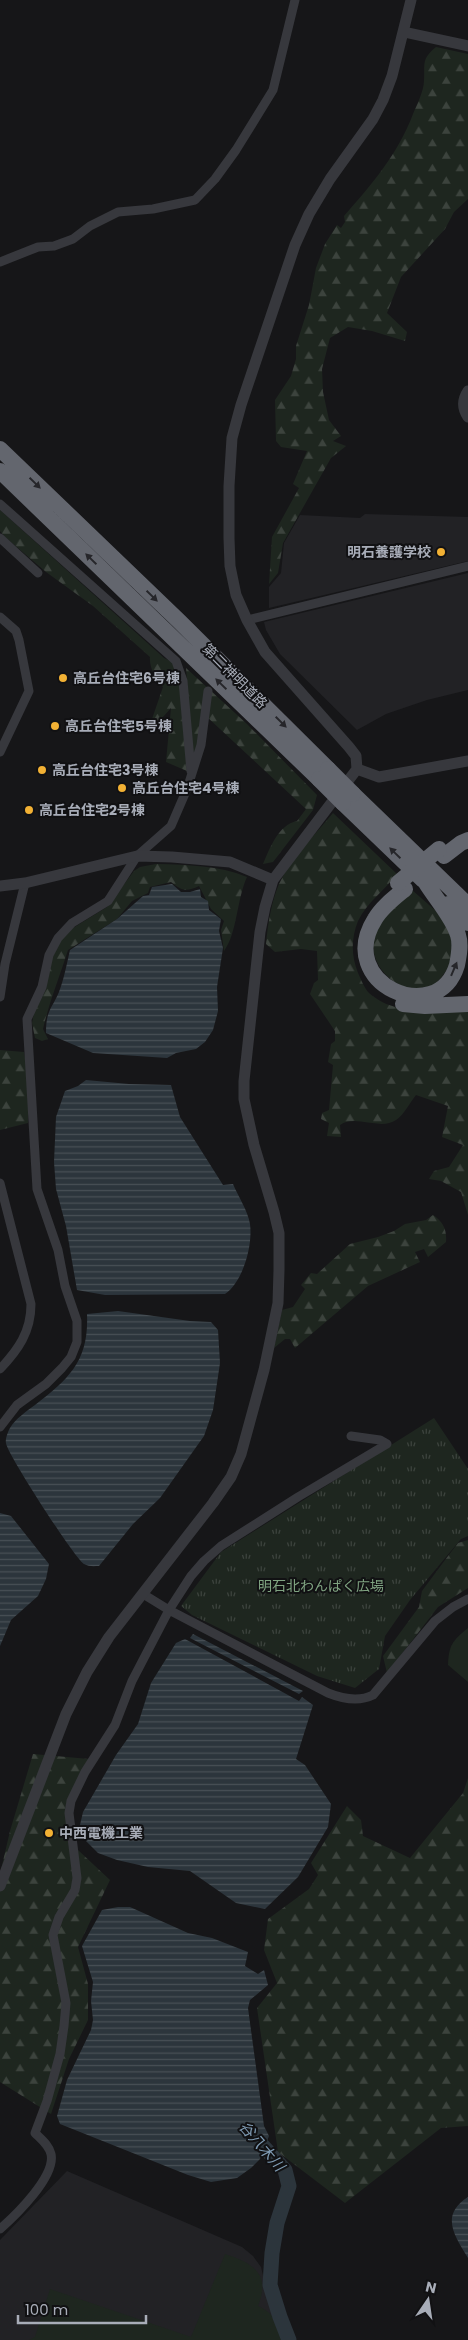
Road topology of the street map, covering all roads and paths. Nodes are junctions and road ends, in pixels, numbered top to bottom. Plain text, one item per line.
1 (295, 0) edge
2 (411, 0) edge
3 (404, 32) junction
4 (468, 46) edge
5 (0, 262) edge
6 (468, 391) edge
7 (468, 417) edge
8 (0, 449) edge
9 (0, 471) edge
10 (0, 504) edge
11 (2, 543) edge
12 (468, 566) edge
13 (38, 574) dead end
14 (0, 617) edge
15 (247, 620) junction
16 (208, 691) dead end
17 (0, 752) edge
18 (468, 761) edge
19 (357, 770) junction
20 (191, 774) junction
21 (323, 774) junction
22 (348, 798) junction
23 (386, 825) junction
24 (463, 837) edge
25 (137, 856) junction
26 (274, 880) junction
27 (426, 883) junction
28 (25, 884) junction
29 (0, 886) edge
30 (401, 886) junction
31 (468, 888) edge
32 (468, 905) edge
33 (468, 923) edge
34 (2, 963) edge
35 (0, 997) edge
36 (468, 1004) edge
37 (0, 1183) edge
38 (0, 1369) edge
39 (0, 1427) edge
40 (351, 1436) dead end
41 (143, 1594) junction
42 (468, 1599) edge
43 (169, 1610) junction
44 (0, 1886) edge
45 (0, 2229) edge

1 - 5 street
2 - 3 street
3 - 4 street
3 - 15 street
6 - 7 street
8 -> 21 highway, 第二神明道路
21 -> 9 highway, 第二神明道路
10 - 20 street
11 - 13 street
12 - 15 street
14 - 17 street
15 - 19 street
16 - 20 street
18 - 19 street
19 - 26 street
20 - 25 street
21 - 22 highway, 第二神明道路, bridge
22 - 23 highway, 第二神明道路
27 -> 22 highway, 第二神明道路
23 - 31 highway
23 - 32 highway, 第二神明道路
24 - 30 highway
25 - 26 street
25 - 28 street
25 - 39 street
26 - 41 street
30 -> 27 highway
27 - 33 highway, 第二神明道路
28 - 29 street
28 - 34 street
30 - 36 highway
34 - 35 street
37 - 38 street
40 - 43 street
41 - 43 street
41 - 44 street
42 - 43 street
43 - 45 street

